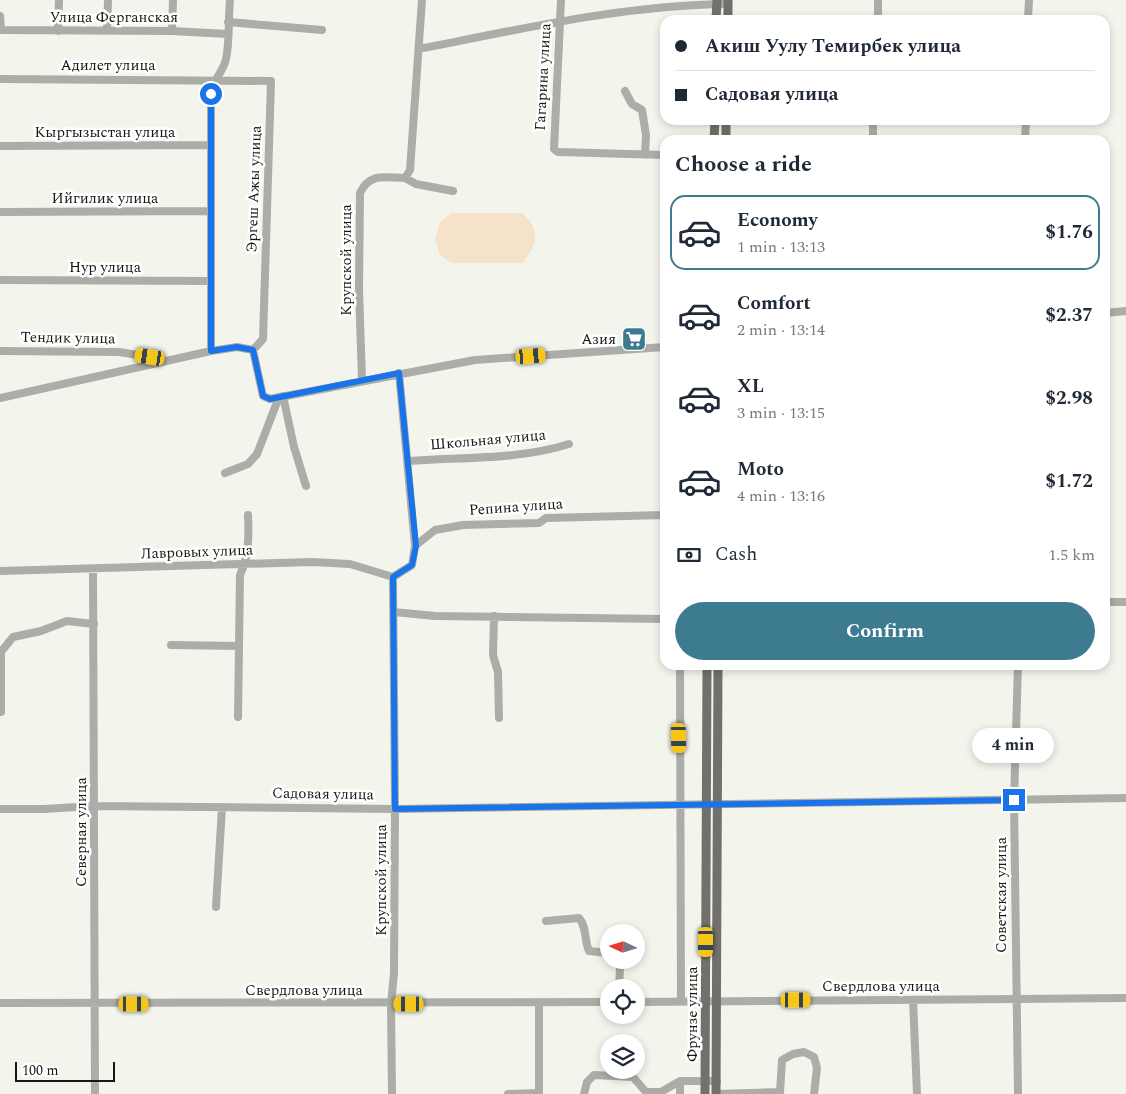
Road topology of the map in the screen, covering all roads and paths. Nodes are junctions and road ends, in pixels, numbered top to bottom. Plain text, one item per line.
1 (59, 0) edge
2 (108, 0) edge
3 (173, 0) edge
4 (230, 0) edge
5 (422, 0) edge
6 (561, 0) edge
7 (878, 0) edge
8 (1029, 0) edge
9 (717, 2) edge
10 (728, 2) edge
11 (716, 15) edge
12 (728, 15) edge
13 (878, 15) edge
14 (1028, 15) edge
15 (0, 16) edge
16 (228, 22) junction
17 (560, 22) junction
18 (0, 30) edge
19 (58, 30) junction
20 (107, 30) junction
21 (322, 30) dead end
22 (172, 31) junction
23 (228, 34) junction
24 (419, 49) junction
25 (0, 79) edge
26 (215, 80) junction
27 (625, 92) dead end
28 (210, 145) junction
29 (0, 146) edge
30 (645, 155) junction
31 (660, 155) edge
32 (406, 178) junction
33 (453, 191) dead end
34 (210, 211) junction
35 (0, 212) edge
36 (0, 280) edge
37 (211, 281) junction
38 (1126, 312) edge
39 (1110, 313) edge
40 (660, 347) edge
41 (253, 350) junction
42 (0, 351) edge
43 (211, 351) junction
44 (166, 359) junction
45 (399, 373) junction
46 (362, 380) junction
47 (281, 397) junction
48 (0, 398) edge
49 (569, 444) dead end
50 (408, 461) junction
51 (225, 474) dead end
52 (306, 486) dead end
53 (248, 515) dead end
54 (660, 515) edge
55 (416, 546) junction
56 (245, 563) junction
57 (93, 570) junction
58 (0, 571) edge
59 (393, 577) junction
60 (1110, 602) edge
61 (1126, 602) edge
62 (394, 612) junction
63 (494, 616) junction
64 (660, 619) edge
65 (94, 624) junction
66 (171, 645) dead end
67 (239, 646) junction
68 (1, 653) edge
69 (680, 670) edge
70 (707, 670) edge
71 (718, 670) edge
72 (1018, 670) edge
73 (1, 712) dead end
74 (238, 717) dead end
75 (499, 718) dead end
76 (1126, 798) edge
77 (1014, 800) junction
78 (680, 805) junction
79 (706, 805) junction
80 (717, 805) junction
81 (94, 806) junction
82 (222, 807) junction
83 (0, 808) edge
84 (395, 809) junction
85 (216, 907) dead end
86 (546, 921) dead end
87 (600, 952) edge
88 (1126, 998) edge
89 (1016, 999) junction
90 (706, 1000) junction
91 (717, 1000) junction
92 (913, 1000) junction
93 (681, 1001) junction
94 (600, 1002) edge
95 (645, 1002) edge
96 (0, 1003) edge
97 (539, 1003) junction
98 (95, 1004) junction
99 (391, 1004) junction
100 (680, 1081) junction
101 (706, 1081) junction
102 (717, 1081) junction
103 (543, 1093) edge
104 (95, 1094) edge
105 (392, 1094) edge
106 (508, 1094) edge
107 (584, 1094) edge
108 (680, 1094) edge
109 (705, 1094) edge
110 (716, 1094) edge
111 (814, 1094) edge
112 (917, 1094) edge
113 (1018, 1094) edge

1 - 19 street
2 - 20 street
3 - 22 street
4 - 16 street
5 - 24 street
6 - 17 street, Гагарина улица
7 - 13 street
8 - 14 street
9 - 10 street
9 - 11 main road
9 - 17 street
10 - 12 main road
15 - 18 street
16 - 21 street
16 - 23 street
17 - 24 street
17 - 30 street, Гагарина улица
18 - 19 street, Улица Ферганская
19 - 20 street, Улица Ферганская
20 - 22 street, Улица Ферганская
22 - 23 street, Улица Ферганская
23 - 26 street
24 - 32 street
25 - 26 street, Адилет улица
26 - 28 street
26 - 41 street, Эргеш Ажы улица
27 - 30 street
28 - 29 street, Кыргызыстан улица
28 - 34 street
30 - 31 street
32 - 33 street
32 - 46 street, Крупской улица
34 - 35 street, Ийгилик улица
34 - 37 street
36 - 37 street, Нур улица
37 - 43 street
38 - 39 street
40 - 45 street
41 - 43 street
41 - 47 street
42 - 44 street, Тендик улица
43 - 44 street
44 - 48 street
45 - 46 street
45 - 50 street
46 - 47 street
47 - 51 street
47 - 52 street
49 - 50 street, Школьная улица
50 - 55 street
53 - 56 street
54 - 55 street, Репина улица
55 - 59 street, Репина улица
56 - 57 street, Лавровых улица
56 - 59 street, Лавровых улица
56 - 67 street
57 - 58 street, Лавровых улица
57 - 65 street, Северная улица
59 - 62 street, Крупской улица
60 - 61 street
62 - 63 street
62 - 84 street, Крупской улица
63 - 64 street
63 - 75 street
65 - 68 street
65 - 81 street, Северная улица
66 - 67 street
67 - 74 street
68 - 73 street
69 - 78 street
70 - 79 main road, Фрунзе улица
71 - 80 main road, Фрунзе улица
72 - 77 street, Советская улица
76 - 77 street, Садовая улица
77 - 80 street, Садовая улица
77 - 89 street, Советская улица
78 - 79 street, Садовая улица
78 - 84 street, Садовая улица
78 - 93 street
79 - 80 street, Садовая улица
79 - 90 main road, Фрунзе улица
80 - 91 main road, Фрунзе улица
81 - 82 street, Садовая улица
81 - 83 street, Садовая улица
81 - 98 street, Северная улица
82 - 84 street, Садовая улица
82 - 85 street
84 - 99 street, Крупской улица
86 - 87 street
88 - 89 street, Свердлова улица
89 - 92 street, Свердлова улица
89 - 113 street, Советская улица
90 - 91 street, Свердлова улица
90 - 93 street, Свердлова улица
90 - 101 main road, Фрунзе улица
91 - 92 street, Свердлова улица
91 - 102 main road, Фрунзе улица
92 - 112 street
93 - 95 street, Свердлова улица
94 - 97 street, Свердлова улица
96 - 98 street, Свердлова улица
97 - 99 street, Свердлова улица
97 - 103 street
98 - 99 street, Свердлова улица
98 - 104 street, Северная улица
99 - 105 street, Крупской улица
100 - 101 street
100 - 107 street
100 - 108 street
101 - 102 street
101 - 109 main road, Фрунзе улица
102 - 110 main road, Фрунзе улица
103 - 106 street
110 - 111 street

